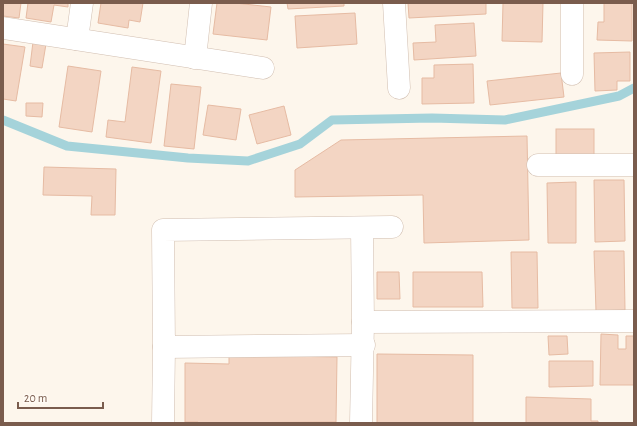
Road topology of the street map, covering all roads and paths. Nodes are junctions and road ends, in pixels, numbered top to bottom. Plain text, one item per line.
1 (82, 3) edge
2 (201, 3) edge
3 (394, 3) edge
4 (572, 3) edge
5 (3, 28) edge
6 (77, 39) junction
7 (195, 58) junction
8 (263, 68) dead end
9 (572, 74) dead end
10 (399, 88) dead end
11 (538, 165) dead end
12 (634, 165) edge
13 (362, 228) junction
14 (392, 228) dead end
15 (634, 321) edge
16 (363, 322) junction
17 (364, 345) junction
18 (164, 347) junction
19 (163, 423) edge
20 (361, 423) edge

1 - 6 street
2 - 7 street
3 - 10 street
4 - 9 street
5 - 6 street
6 - 7 street
7 - 8 street
11 - 12 street
13 - 14 street
13 - 16 street
13 - 18 street
15 - 16 street
16 - 17 street
17 - 18 street
17 - 20 street
18 - 19 street

